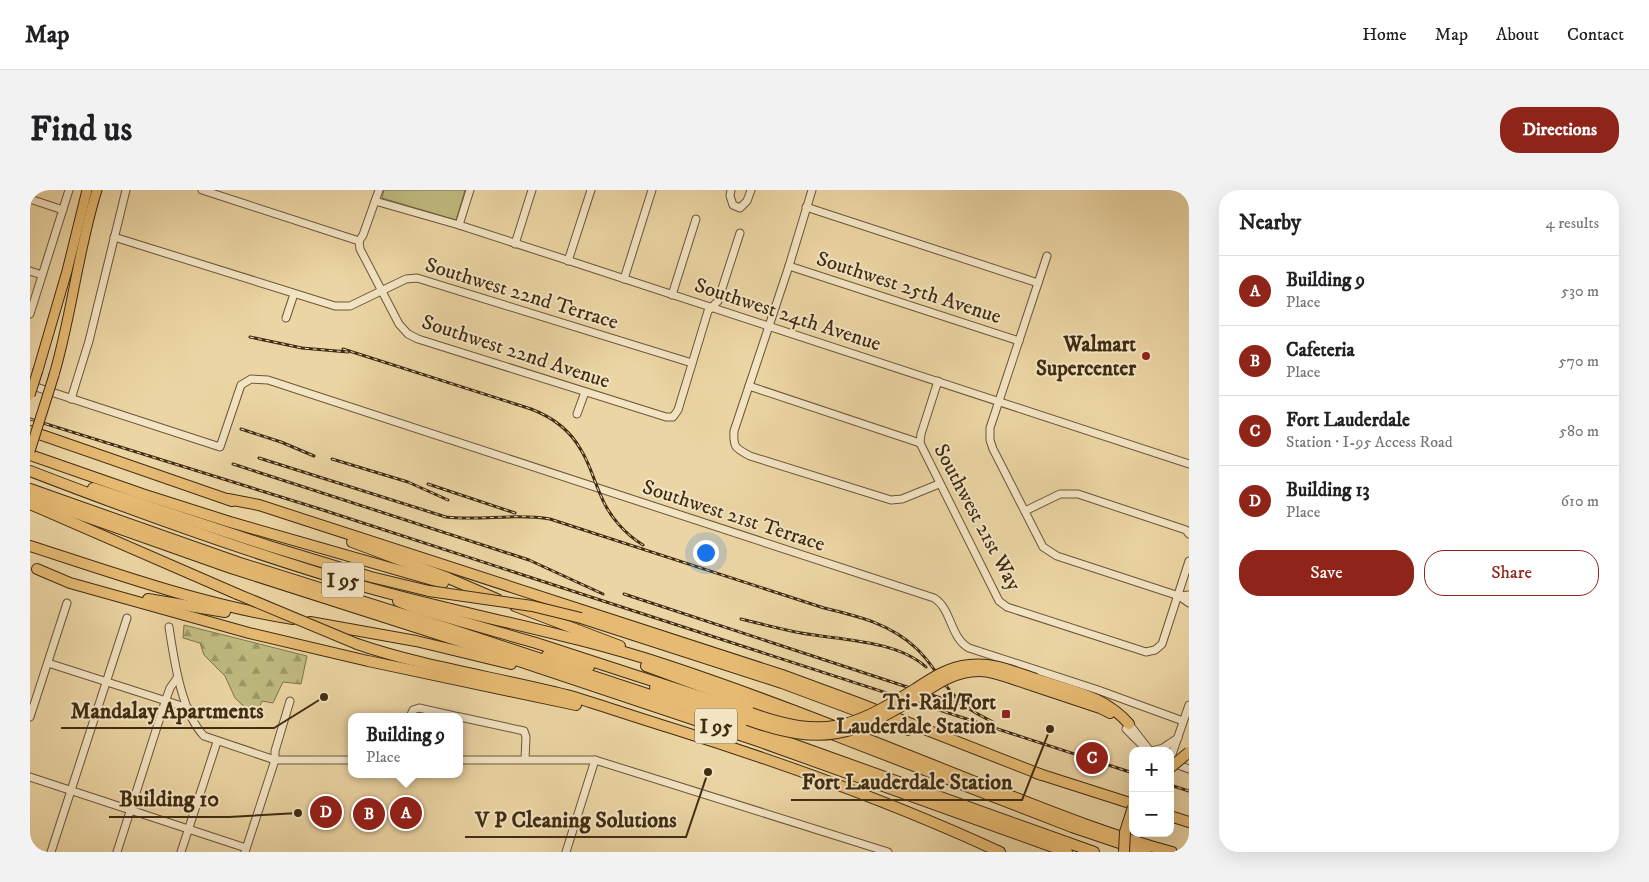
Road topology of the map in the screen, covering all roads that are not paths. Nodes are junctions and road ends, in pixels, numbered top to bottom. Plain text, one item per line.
1 (69, 190) edge
2 (87, 190) edge
3 (97, 190) edge
4 (126, 190) edge
5 (202, 190) edge
6 (379, 190) edge
7 (470, 190) edge
8 (532, 190) edge
9 (591, 190) edge
10 (652, 190) edge
11 (731, 190) edge
12 (750, 190) edge
13 (812, 190) edge
14 (30, 199) edge
15 (375, 201) junction
16 (806, 207) junction
17 (63, 210) junction
18 (696, 219) dead end
19 (459, 225) junction
20 (740, 233) dead end
21 (114, 237) junction
22 (360, 241) junction
23 (515, 244) junction
24 (1047, 256) dead end
25 (568, 261) junction
26 (789, 266) junction
27 (30, 271) edge
28 (42, 275) junction
29 (624, 279) junction
30 (1038, 283) junction
31 (380, 290) junction
32 (294, 294) junction
33 (672, 295) junction
34 (712, 307) junction
35 (30, 314) edge
36 (286, 318) dead end
37 (769, 326) junction
38 (1019, 341) junction
39 (692, 363) junction
40 (938, 381) junction
41 (30, 385) edge
42 (749, 386) junction
43 (585, 392) junction
44 (30, 396) edge
45 (71, 399) junction
46 (999, 401) junction
47 (577, 414) dead end
48 (30, 431) edge
49 (920, 443) junction
50 (30, 451) edge
51 (30, 455) edge
52 (1189, 464) edge
53 (30, 470) edge
54 (30, 477) edge
55 (939, 484) junction
56 (30, 489) edge
57 (30, 497) edge
58 (228, 499) junction
59 (30, 504) edge
60 (1025, 511) junction
61 (1189, 534) edge
62 (32, 546) edge
63 (1189, 561) edge
64 (34, 567) edge
65 (485, 594) junction
66 (1189, 595) edge
67 (1179, 596) junction
68 (398, 601) junction
69 (67, 603) dead end
70 (1189, 603) edge
71 (280, 617) junction
72 (128, 618) dead end
73 (169, 627) dead end
74 (447, 628) junction
75 (48, 663) junction
76 (663, 664) junction
77 (177, 678) junction
78 (570, 678) junction
79 (106, 682) junction
80 (290, 701) dead end
81 (165, 702) junction
82 (1189, 705) edge
83 (188, 708) junction
84 (411, 713) edge
85 (441, 713) edge
86 (30, 717) edge
87 (750, 717) junction
88 (463, 718) edge
89 (1184, 721) junction
90 (668, 727) junction
91 (1127, 727) joint
92 (1178, 738) junction
93 (217, 742) junction
94 (1146, 747) edge
95 (1165, 747) edge
96 (1174, 750) edge
97 (1189, 752) edge
98 (525, 759) junction
99 (275, 760) junction
100 (348, 760) edge
101 (463, 760) edge
102 (596, 760) junction
103 (1174, 763) edge
104 (1174, 765) edge
105 (1189, 769) edge
106 (1042, 775) junction
107 (30, 777) edge
108 (71, 791) junction
109 (1129, 805) edge
110 (130, 810) junction
111 (1174, 817) edge
112 (1129, 819) edge
113 (1189, 822) edge
114 (188, 830) junction
115 (246, 850) edge
116 (51, 852) edge
117 (116, 852) edge
118 (181, 852) edge
119 (566, 852) edge
120 (887, 852) edge
121 (1000, 852) edge
122 (1067, 852) edge
123 (1094, 852) edge
124 (1124, 852) edge
125 (1146, 852) edge
126 (1172, 852) edge

1 - 17 street
2 - 44 main road, bridge
3 - 50 main road, bridge
4 - 21 street
5 - 22 street
6 - 15 street
7 - 19 street
8 - 23 street
9 - 25 street
10 - 29 street
11 - 12 street
13 - 16 street
14 - 17 street
15 - 19 street, Southwest 24th Avenue
15 - 22 street
16 - 26 street
16 - 30 street
17 - 28 street
18 - 33 street
19 - 23 street, Southwest 24th Avenue
20 - 34 street
21 - 32 street
21 - 45 street
22 - 31 street
23 - 25 street, Southwest 24th Avenue
24 - 30 street
25 - 29 street, Southwest 24th Avenue
26 - 37 street
26 - 38 street, Southwest 25th Avenue
27 - 28 street
28 - 35 street
29 - 33 street, Southwest 24th Avenue
30 - 38 street
31 - 32 street
31 - 39 street, Southwest 22nd Terrace
31 - 43 street, Southwest 22nd Avenue
32 - 36 street
33 - 34 street, Southwest 24th Avenue
34 - 37 street, Southwest 24th Avenue
34 - 39 street
37 - 40 street, Southwest 24th Avenue
37 - 42 street
38 - 46 street
39 - 43 street, Southwest 22nd Avenue
40 - 46 street, Southwest 24th Avenue
40 - 49 street, Southwest 21st Way
41 - 45 street
42 - 49 street
42 - 55 street
43 - 47 street
45 - 89 street, Southwest 21st Terrace
46 - 52 street, Southwest 24th Avenue
46 - 60 street
48 - 58 highway
49 - 55 street, Southwest 21st Way
51 - 65 highway
53 - 76 highway, I 95
53 - 106 highway, bridge
54 - 68 highway
55 - 67 street, Southwest 21st Way
56 - 74 highway
57 - 78 highway, I 95
58 - 65 highway
58 - 106 highway
59 - 90 highway, bridge
60 - 61 street
60 - 67 street
62 - 71 highway
63 - 67 street
64 - 71 highway
64 - 90 highway
65 - 76 highway
66 - 67 street
67 - 70 street
68 - 87 highway
68 - 125 highway
69 - 75 street
71 - 78 highway
72 - 79 street
73 - 77 street
74 - 87 highway
74 - 123 highway
75 - 79 street
75 - 86 street
76 - 126 highway, I 95
77 - 81 street
77 - 83 street
78 - 122 highway, I 95
79 - 81 street
79 - 108 street
80 - 99 street
81 - 83 street
81 - 110 street
82 - 89 street
83 - 93 street
84 - 85 street
87 - 91 highway, bridge
88 - 98 street
89 - 92 street
90 - 121 highway
91 - 94 street
92 - 95 street
92 - 96 street
93 - 99 street
93 - 114 street
97 - 104 highway, bridge
98 - 101 street
98 - 102 street
99 - 100 street
99 - 115 street
102 - 119 street
102 - 120 street
103 - 105 street
106 - 109 highway
107 - 108 street
108 - 110 street
108 - 116 street
110 - 114 street
110 - 117 street
111 - 113 highway
112 - 124 highway, bridge
114 - 115 street
114 - 118 street

